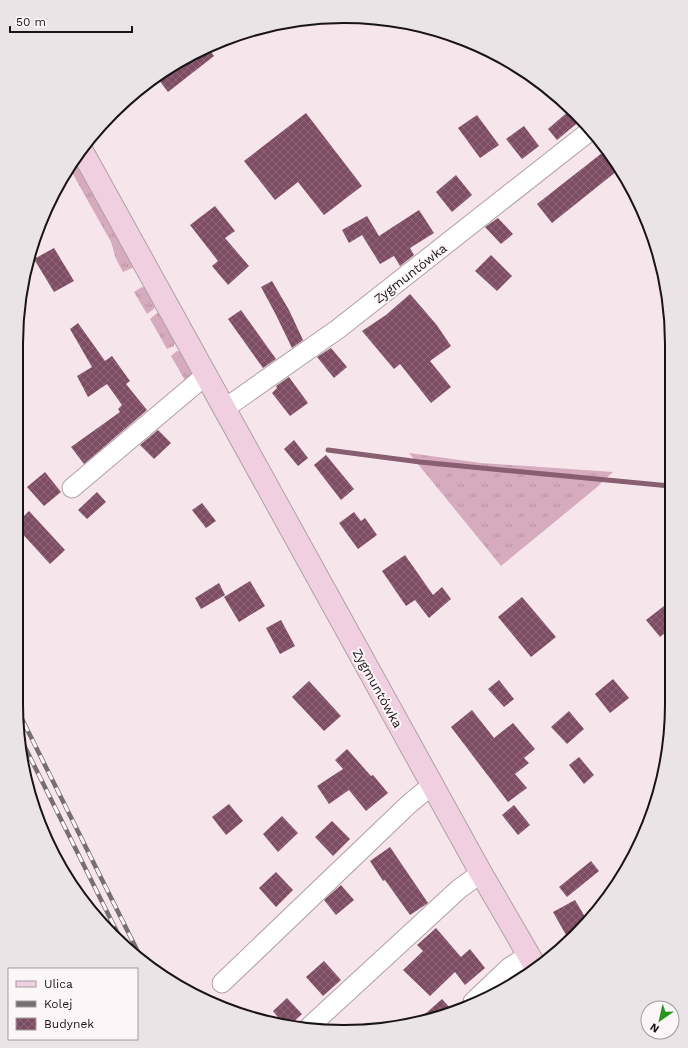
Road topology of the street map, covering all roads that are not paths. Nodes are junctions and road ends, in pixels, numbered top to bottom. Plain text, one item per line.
1 (586, 134) edge
2 (84, 155) edge
3 (206, 375) junction
4 (224, 409) junction
5 (72, 488) dead end
6 (432, 785) junction
7 (481, 873) junction
8 (532, 961) edge
9 (222, 983) dead end
10 (481, 994) edge
11 (313, 1023) edge

1 - 4 street, Zygmuntówka
2 - 3 street, Zygmuntówka
3 - 4 street, Zygmuntówka
3 - 5 street
4 - 6 street, Zygmuntówka
6 - 7 street, Zygmuntówka
6 - 9 street
7 - 8 street, Zygmuntówka
7 - 11 street
8 - 10 street

